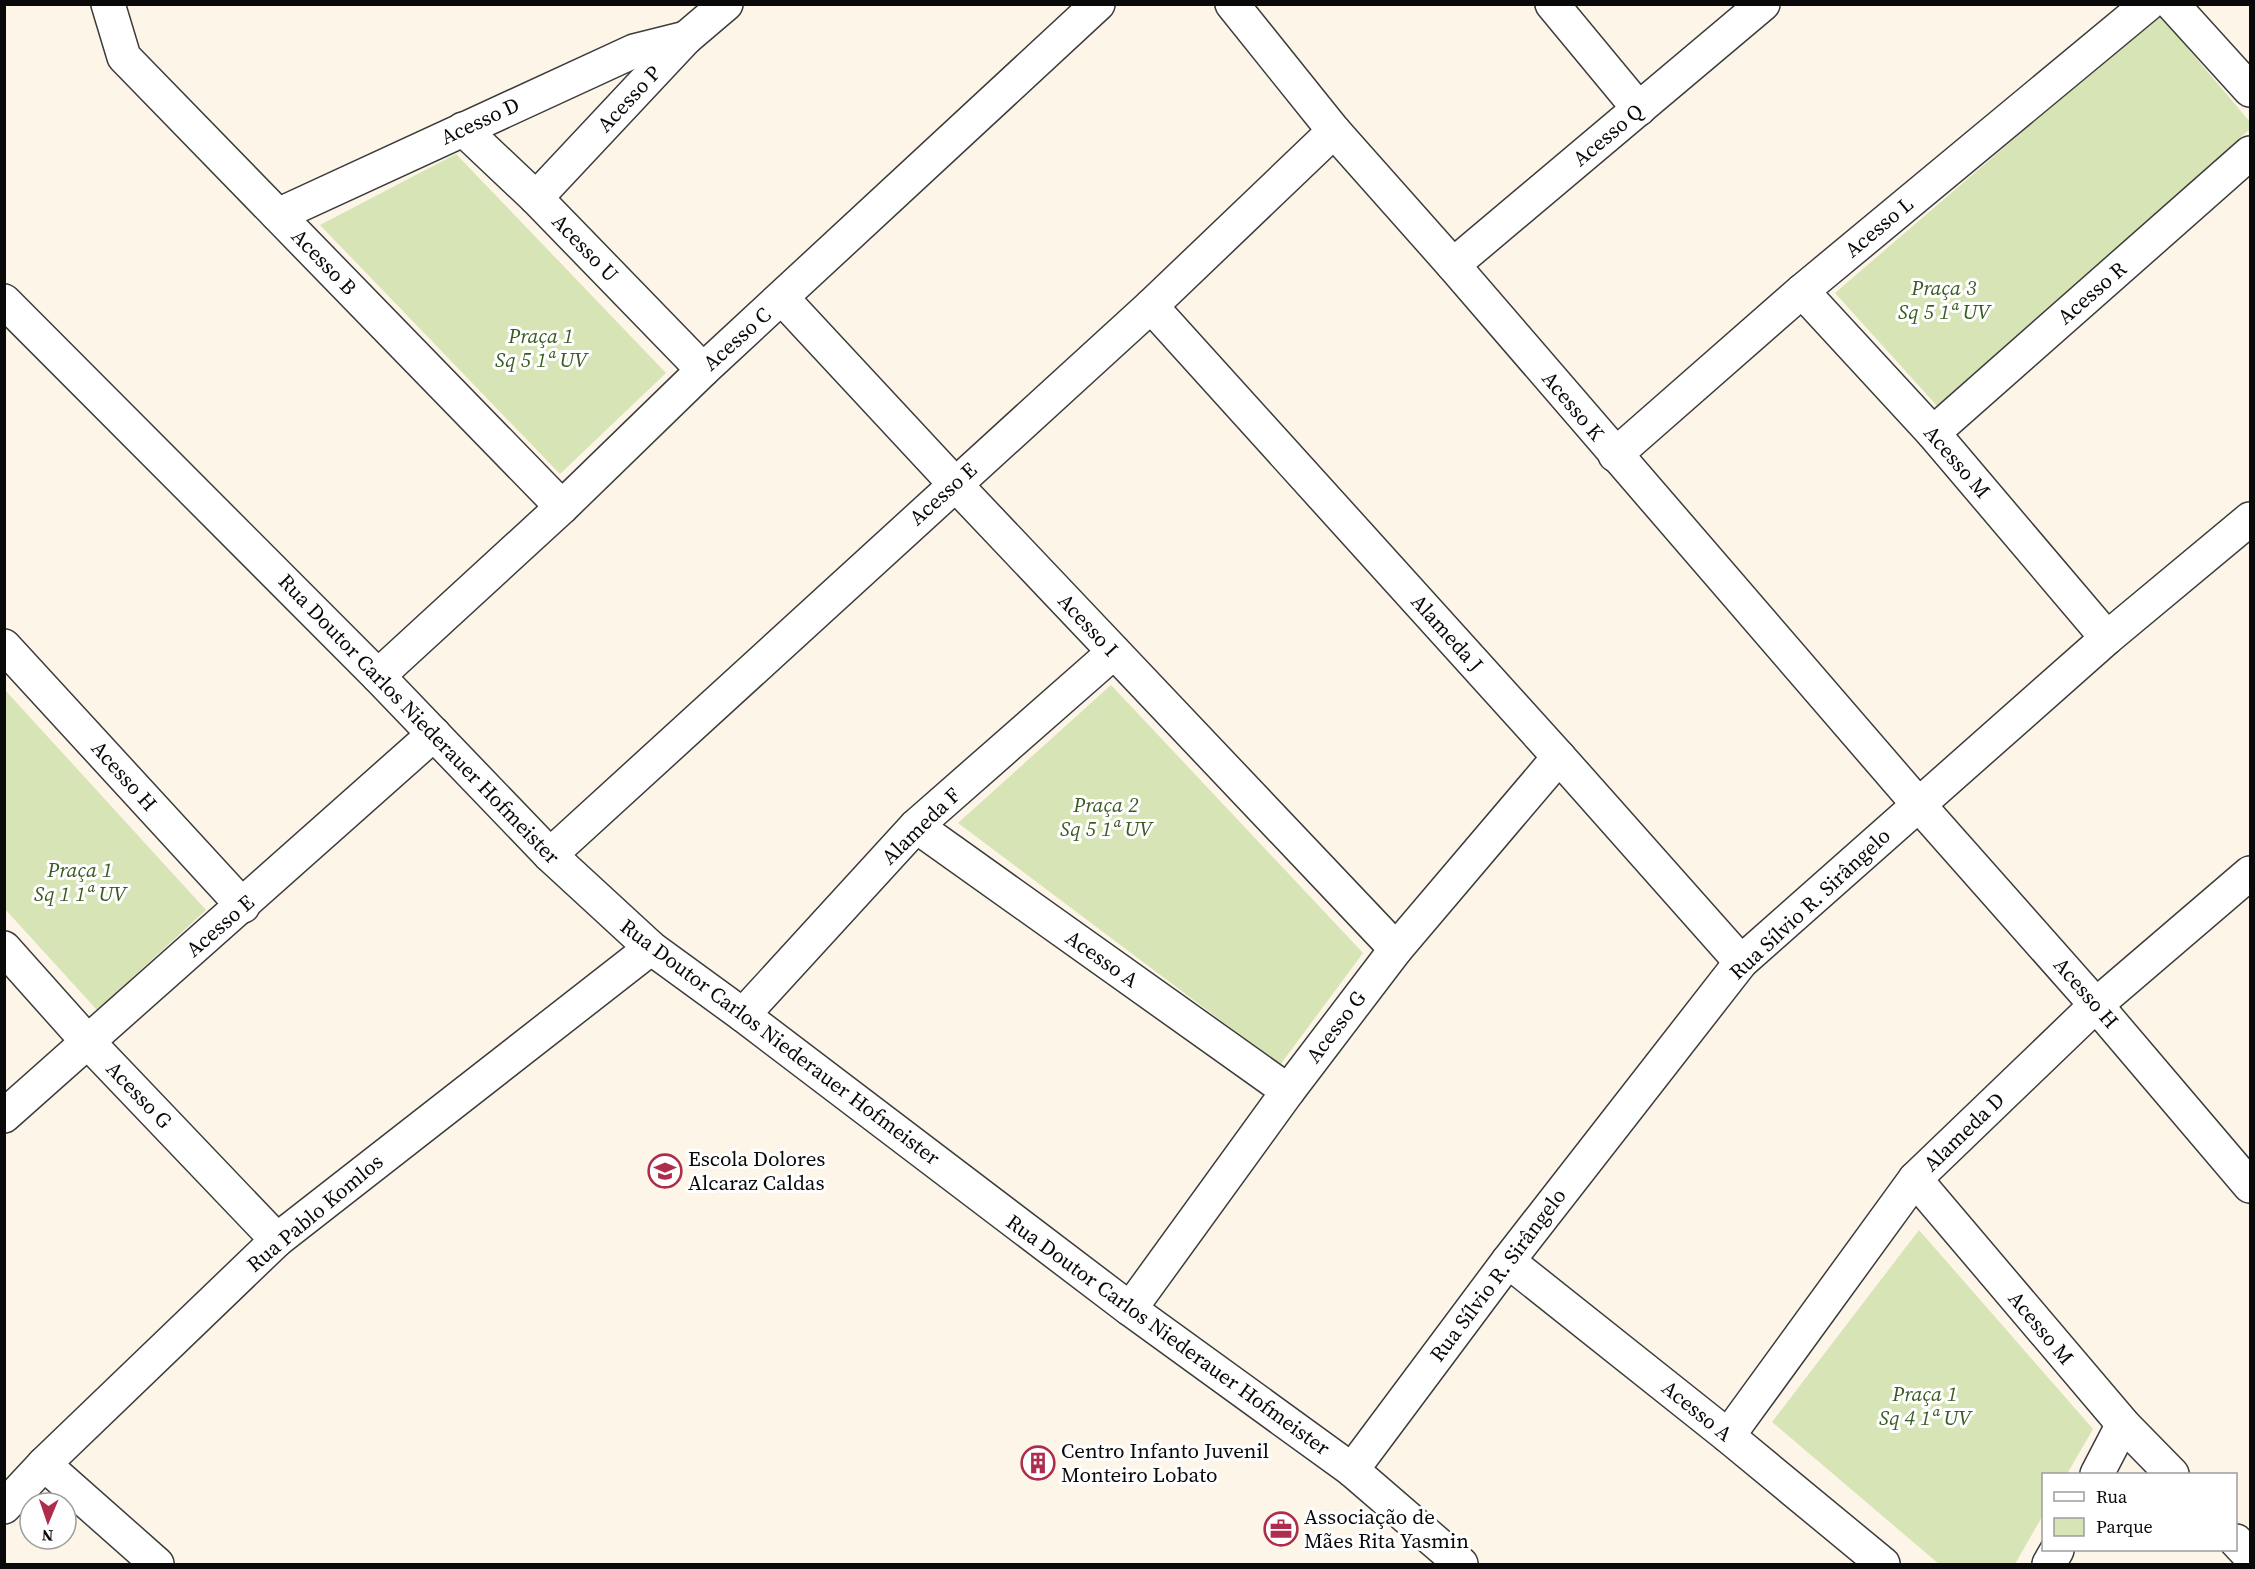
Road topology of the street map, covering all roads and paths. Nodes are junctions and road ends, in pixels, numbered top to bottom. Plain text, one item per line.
1 (108, 4) edge
2 (726, 4) edge
3 (1098, 4) edge
4 (1232, 4) edge
5 (1552, 4) edge
6 (1762, 4) edge
7 (2148, 4) edge
8 (2172, 4) edge
9 (686, 38) junction
10 (2250, 90) edge
11 (1639, 109) junction
12 (463, 129) junction
13 (1334, 131) junction
14 (2250, 153) edge
15 (536, 198) junction
16 (278, 215) junction
17 (1453, 265) junction
18 (1802, 291) junction
19 (782, 298) junction
20 (4, 301) edge
21 (1151, 306) junction
22 (703, 370) junction
23 (1933, 433) junction
24 (1615, 455) junction
25 (955, 484) junction
26 (562, 507) junction
27 (2250, 519) edge
28 (2107, 638) junction
29 (4, 646) edge
30 (1114, 652) junction
31 (378, 676) junction
32 (434, 734) junction
33 (1559, 757) junction
34 (1917, 804) junction
35 (916, 826) junction
36 (549, 855) junction
37 (2250, 873) edge
38 (243, 906) junction
39 (4, 948) edge
40 (651, 948) junction
41 (1396, 948) junction
42 (1741, 962) junction
43 (2096, 1005) junction
44 (743, 1015) junction
45 (88, 1041) junction
46 (1288, 1091) junction
47 (4, 1116) edge
48 (1915, 1179) junction
49 (2250, 1186) edge
50 (277, 1240) junction
51 (1508, 1261) junction
52 (1130, 1309) junction
53 (2123, 1424) junction
54 (1728, 1436) junction
55 (45, 1464) junction
56 (1352, 1470) junction
57 (2098, 1473) edge
58 (2171, 1473) edge
59 (4, 1507) edge
60 (2237, 1543) edge
61 (2250, 1556) edge
62 (157, 1564) edge
63 (1461, 1564) edge
64 (1883, 1564) edge

1 - 16 street, Acesso B
2 - 9 street, Acesso P
3 - 19 street, Acesso C
4 - 13 street, Acesso K
5 - 11 street
6 - 11 street, Acesso Q
7 - 18 street, Acesso L
8 - 10 street
9 - 12 street, Acesso D
9 - 15 street, Acesso P
11 - 17 street, Acesso Q
12 - 15 street, Acesso U
12 - 16 street, Acesso D
13 - 17 street, Acesso K
13 - 21 street, Acesso E
14 - 23 street, Acesso R
15 - 22 street, Acesso U
16 - 26 street, Acesso B
17 - 24 street, Acesso K
18 - 23 street, Acesso M
18 - 24 street, Acesso L
19 - 22 street, Acesso C
19 - 25 street, Acesso I
20 - 31 street, Rua Doutor Carlos Niederauer Hofmeister
21 - 25 street, Acesso E
21 - 33 street, Alameda J
22 - 26 street, Acesso C
23 - 28 street, Acesso M
24 - 34 street, Acesso K
25 - 30 street, Acesso I
25 - 36 street, Acesso E
26 - 31 street, Acesso C
27 - 28 street, Rua Sílvio R. Sirângelo
28 - 34 street, Rua Sílvio R. Sirângelo
29 - 38 street, Acesso H
30 - 35 street, Alameda F
30 - 41 street, Acesso I
31 - 32 street, Rua Doutor Carlos Niederauer Hofmeister
32 - 36 street, Rua Doutor Carlos Niederauer Hofmeister
32 - 38 street, Acesso E
33 - 41 street, Acesso G
33 - 42 street, Alameda J
34 - 42 street, Rua Sílvio R. Sirângelo
34 - 43 street, Acesso H
35 - 44 street, Alameda F
35 - 46 street, Acesso A
36 - 40 street, Rua Doutor Carlos Niederauer Hofmeister
37 - 43 street, Alameda D
38 - 45 street, Acesso E
39 - 45 street, Acesso G
40 - 44 street, Rua Doutor Carlos Niederauer Hofmeister
40 - 50 street, Rua Pablo Komlos
41 - 46 street, Acesso G
42 - 51 street, Rua Sílvio R. Sirângelo
43 - 48 street, Alameda D
43 - 49 street, Acesso H
44 - 52 street, Rua Doutor Carlos Niederauer Hofmeister
45 - 47 street, Acesso E
45 - 50 street, Acesso G
46 - 52 street, Acesso G
48 - 53 street, Acesso M
48 - 54 street, Alameda D
50 - 55 street, Rua Pablo Komlos
51 - 54 street, Acesso A
51 - 56 street, Rua Sílvio R. Sirângelo
52 - 56 street, Rua Doutor Carlos Niederauer Hofmeister
53 - 57 street
53 - 58 street, Acesso M
54 - 64 street, Acesso A
55 - 59 street, Rua Pablo Komlos
55 - 62 street
56 - 63 street, Rua Doutor Carlos Niederauer Hofmeister
60 - 61 street

